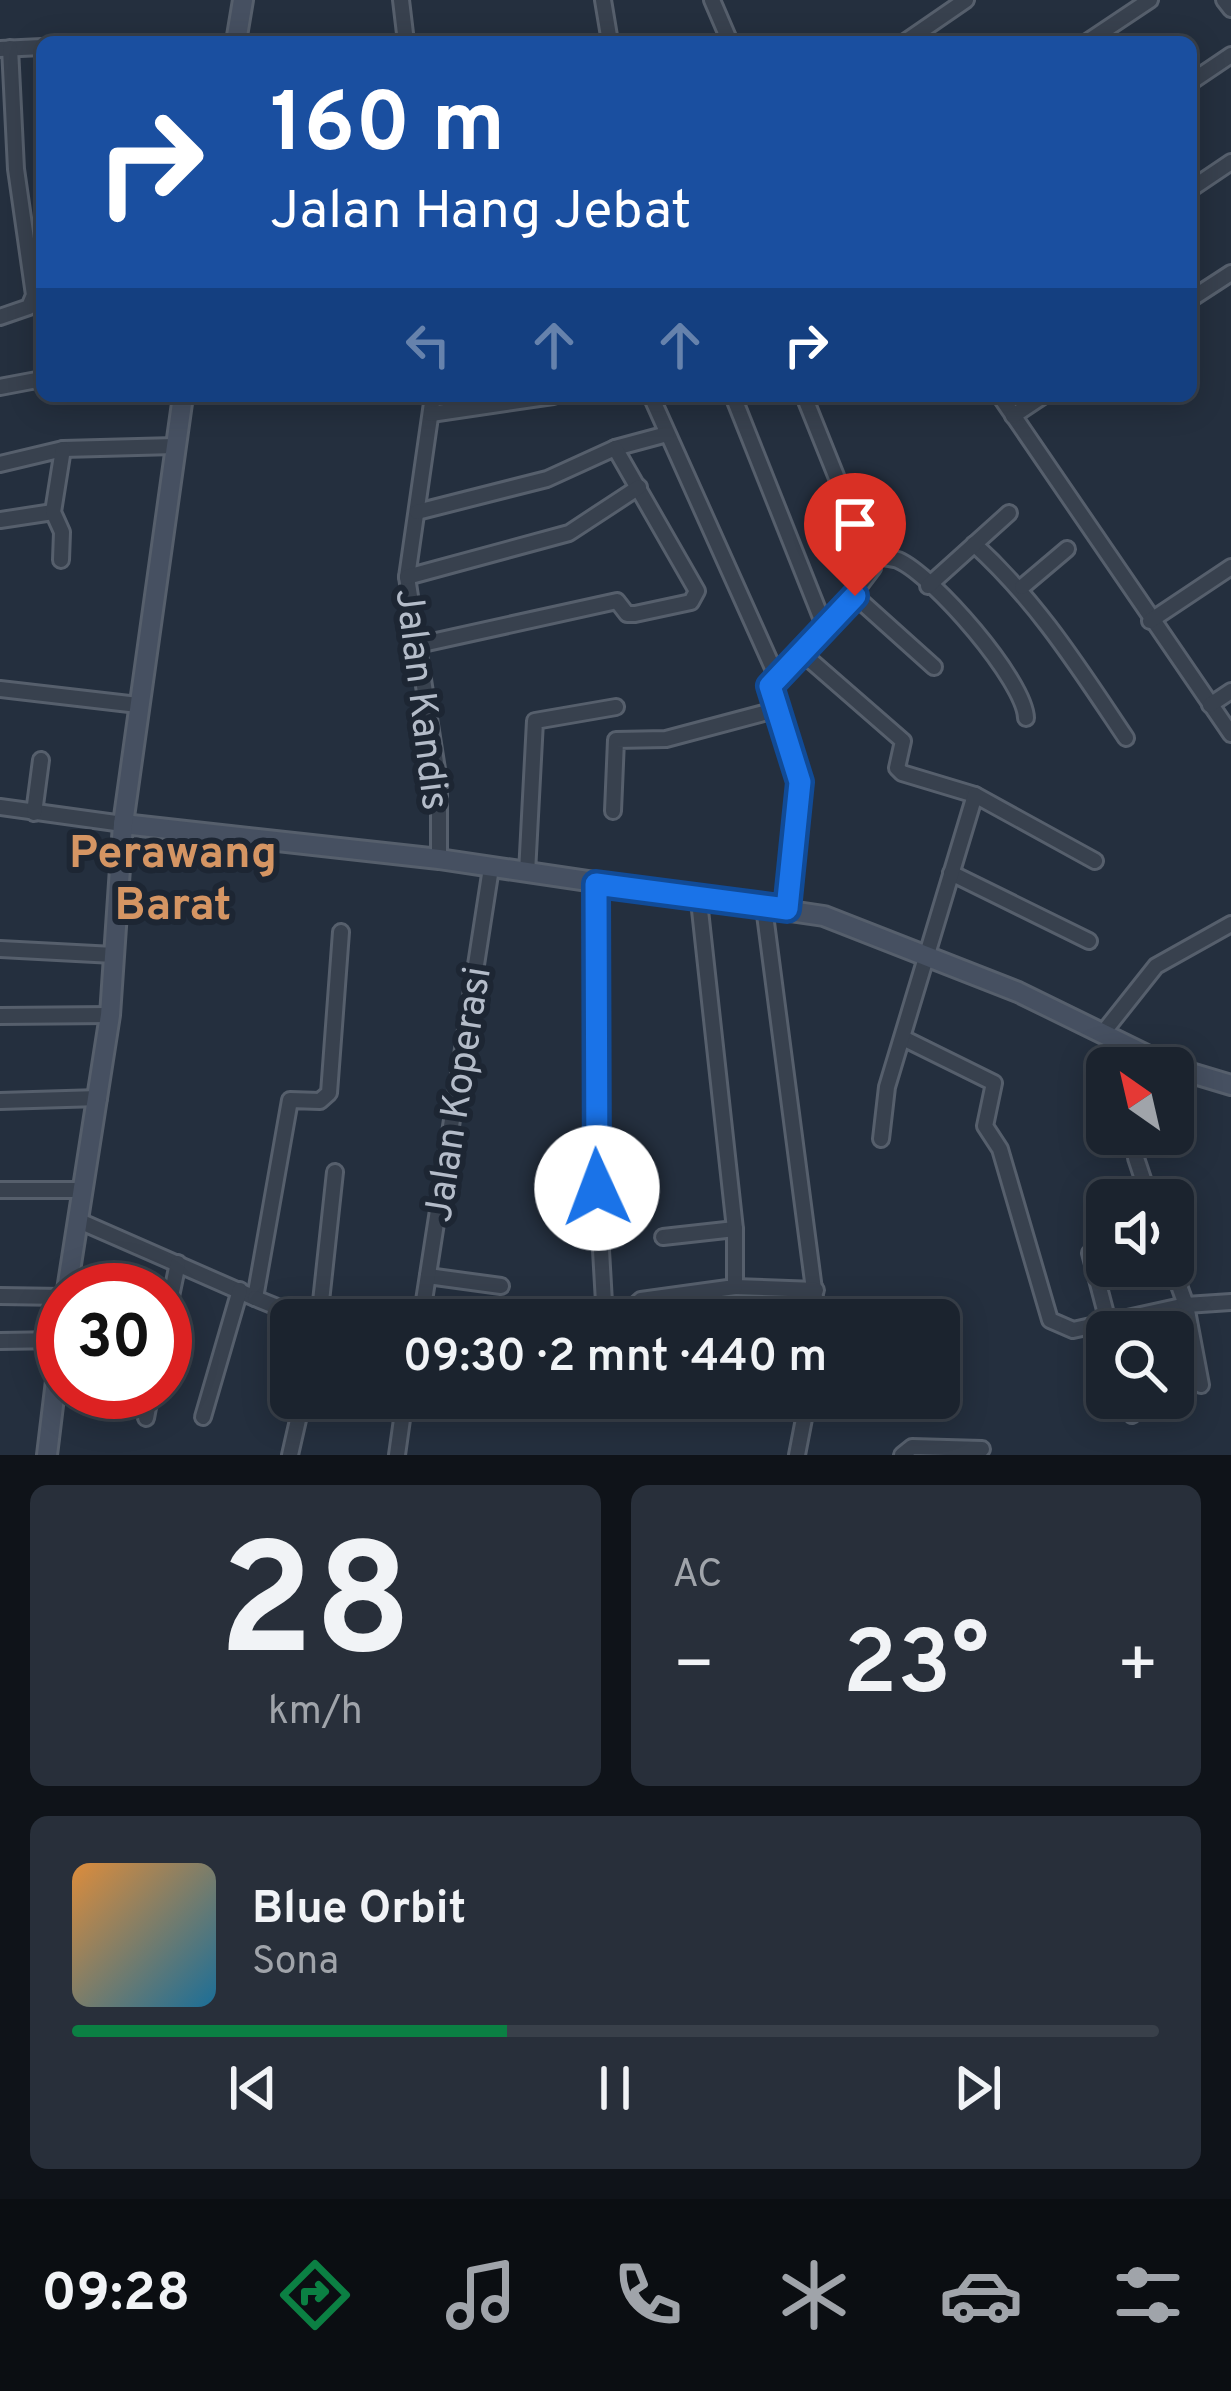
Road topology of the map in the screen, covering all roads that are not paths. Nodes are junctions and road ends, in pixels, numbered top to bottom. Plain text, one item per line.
1 (243, 0) edge
2 (401, 0) edge
3 (603, 0) edge
4 (712, 0) edge
5 (966, 0) edge
6 (1150, 0) edge
7 (1224, 0) edge
8 (1231, 9) edge
9 (237, 36) edge
10 (405, 36) edge
11 (609, 36) edge
12 (727, 36) edge
13 (914, 36) edge
14 (1096, 36) edge
15 (36, 47) edge
16 (5, 49) edge
17 (1231, 55) edge
18 (1197, 78) edge
19 (1231, 163) edge
20 (1197, 185) edge
21 (1231, 273) edge
22 (1197, 295) edge
23 (0, 317) edge
24 (36, 380) edge
25 (0, 387) edge
26 (182, 402) edge
27 (432, 402) edge
28 (512, 402) edge
29 (654, 402) edge
30 (735, 402) edge
31 (806, 402) edge
32 (1004, 402) edge
33 (1034, 402) edge
34 (431, 414) junction
35 (1013, 416) junction
36 (667, 434) junction
37 (175, 446) junction
38 (63, 448) junction
39 (615, 448) junction
40 (0, 464) edge
41 (639, 487) junction
42 (53, 512) junction
43 (417, 512) junction
44 (1009, 514) dead end
45 (0, 520) edge
46 (974, 544) junction
47 (1066, 550) dead end
48 (870, 556) junction
49 (61, 560) dead end
50 (1231, 567) edge
51 (407, 577) junction
52 (928, 586) junction
53 (1022, 587) junction
54 (855, 596) junction
55 (1150, 620) junction
56 (826, 630) junction
57 (418, 645) junction
58 (802, 653) junction
59 (934, 668) dead end
60 (777, 677) junction
61 (0, 688) edge
62 (1231, 691) edge
63 (1210, 705) junction
64 (138, 706) junction
65 (616, 707) dead end
66 (775, 710) junction
67 (1026, 718) dead end
68 (1231, 734) edge
69 (1126, 738) dead end
70 (41, 760) dead end
71 (975, 795) junction
72 (0, 807) edge
73 (613, 812) dead end
74 (34, 813) junction
75 (123, 824) junction
76 (439, 859) junction
77 (1095, 861) dead end
78 (490, 868) junction
79 (527, 873) junction
80 (951, 873) junction
81 (596, 884) junction
82 (699, 901) junction
83 (764, 907) junction
84 (787, 909) junction
85 (1231, 924) edge
86 (341, 932) dead end
87 (1089, 941) dead end
88 (0, 949) edge
89 (930, 954) junction
90 (114, 955) junction
91 (110, 1015) junction
92 (0, 1016) edge
93 (1102, 1034) junction
94 (903, 1039) junction
95 (1128, 1047) edge
96 (1194, 1075) edge
97 (1231, 1085) edge
98 (98, 1098) junction
99 (0, 1101) edge
100 (880, 1139) dead end
101 (335, 1172) dead end
102 (0, 1190) edge
103 (84, 1190) junction
104 (77, 1220) junction
105 (735, 1229) junction
106 (663, 1237) dead end
107 (70, 1263) edge
108 (178, 1263) edge
109 (192, 1269) edge
110 (428, 1276) junction
111 (501, 1286) dead end
112 (1180, 1287) edge
113 (735, 1288) junction
114 (816, 1290) junction
115 (36, 1294) edge
116 (247, 1294) junction
117 (0, 1296) edge
118 (322, 1299) edge
119 (424, 1299) edge
120 (604, 1299) edge
121 (649, 1299) edge
122 (817, 1299) edge
123 (1231, 1302) edge
124 (270, 1304) edge
125 (1186, 1305) junction
126 (1167, 1311) edge
127 (1086, 1330) edge
128 (36, 1335) edge
129 (0, 1341) edge
130 (1201, 1385) dead end
131 (203, 1417) dead end
132 (51, 1419) edge
133 (298, 1419) edge
134 (403, 1419) edge
135 (804, 1419) edge
136 (982, 1449) dead end
137 (47, 1455) edge
138 (290, 1455) edge
139 (397, 1455) edge
140 (797, 1455) edge
141 (902, 1455) edge

1 - 9 street
2 - 10 street
3 - 11 street
4 - 12 street
5 - 13 street
6 - 14 street
7 - 8 street
15 - 16 street
16 - 23 street
17 - 18 street
19 - 20 street
21 - 22 street
24 - 25 street
26 - 37 street
27 - 34 street, Jalan Kandis
28 - 34 street
29 - 36 street
30 - 56 street
31 - 48 street
32 - 35 street
33 - 35 street
34 - 43 street, Jalan Kandis
35 - 55 street
36 - 39 street
36 - 60 street
37 - 38 street
37 - 64 street
38 - 40 street
38 - 42 street
39 - 41 street
39 - 43 street
41 - 51 street
41 - 57 street
42 - 45 street
42 - 49 street
43 - 51 street, Jalan Kandis
44 - 46 street
46 - 52 street
46 - 53 street
47 - 53 street
48 - 52 street
48 - 54 street
50 - 55 street
51 - 57 street, Jalan Kandis
52 - 67 street
53 - 69 street
54 - 56 street
54 - 59 street
55 - 63 street
56 - 58 street
57 - 76 street, Jalan Kandis
58 - 60 street
58 - 71 street
60 - 66 street
61 - 64 street
62 - 63 street
63 - 68 street
64 - 75 street
65 - 79 street
66 - 73 street
66 - 84 street
70 - 74 street
71 - 77 street
71 - 80 street
72 - 74 street
74 - 75 street
75 - 76 street
75 - 90 street
76 - 78 street
78 - 79 street
78 - 110 street, Jalan Koperasi
79 - 81 street
80 - 87 street
80 - 89 street
81 - 82 street
81 - 120 street
82 - 83 street
82 - 105 street
83 - 84 street
83 - 114 street
84 - 89 street
85 - 93 street
86 - 116 street
88 - 90 street
89 - 93 street
89 - 94 street
90 - 91 street
91 - 92 street
91 - 98 street
93 - 95 street
94 - 100 street
94 - 127 street
96 - 97 street
98 - 99 street
98 - 103 street
101 - 118 street
102 - 103 street
103 - 104 street
104 - 107 street
104 - 108 street
105 - 106 street
105 - 113 street
109 - 116 street
110 - 111 street
110 - 119 street, Jalan Koperasi
112 - 125 street
113 - 114 street
113 - 121 street
114 - 122 street
115 - 117 street
116 - 124 street
116 - 131 street
123 - 125 street
125 - 126 street
125 - 130 street
128 - 129 street
132 - 137 street
133 - 138 street
134 - 139 street
135 - 140 street
136 - 141 street

